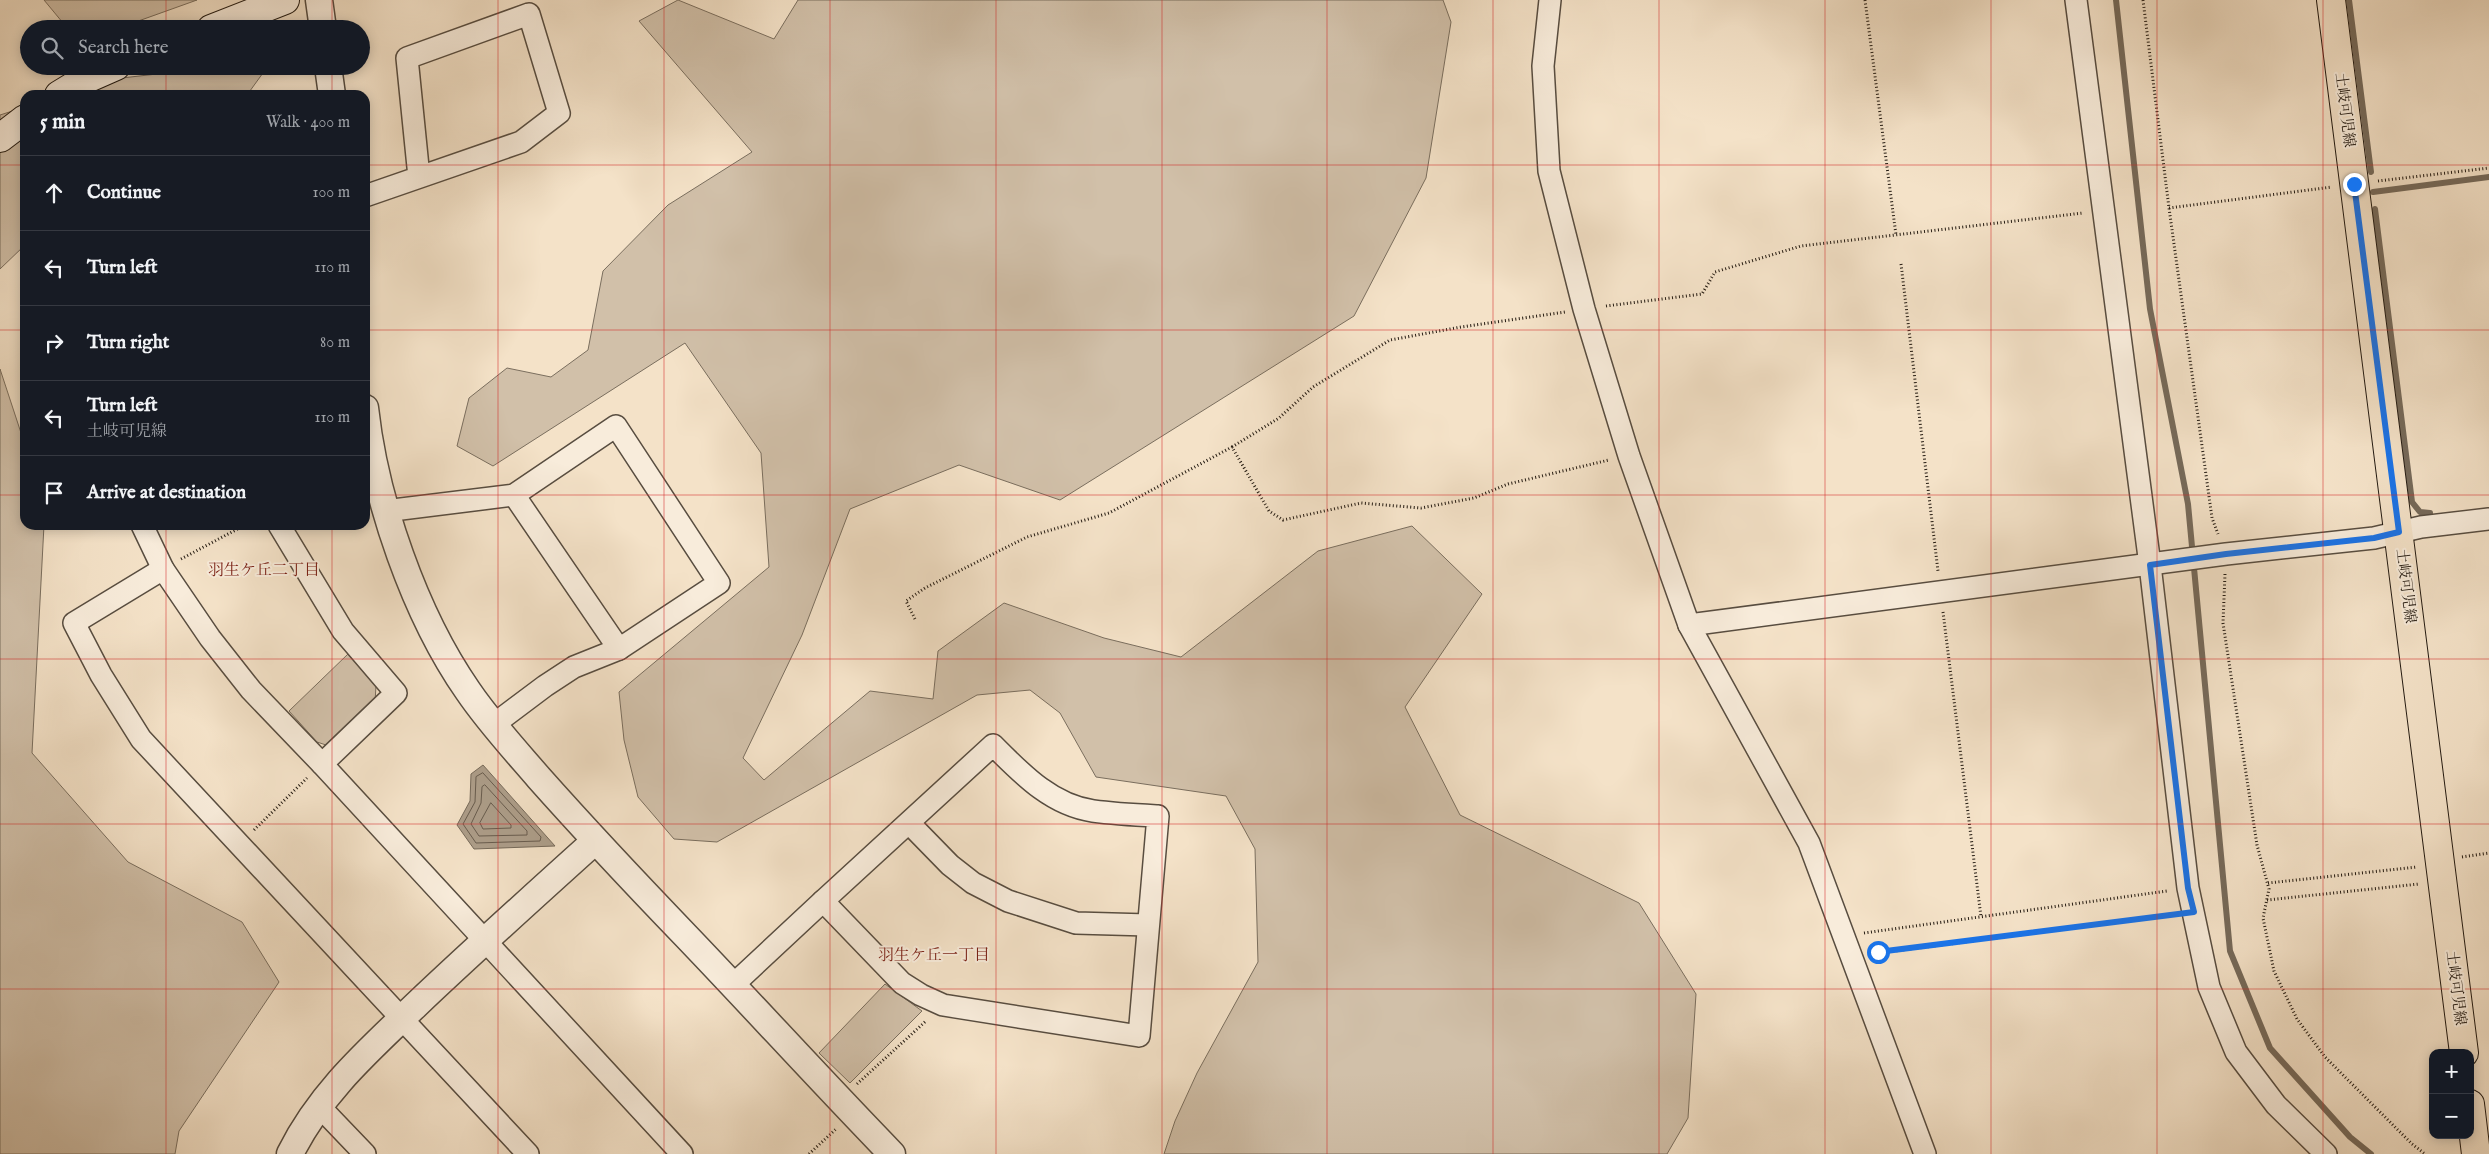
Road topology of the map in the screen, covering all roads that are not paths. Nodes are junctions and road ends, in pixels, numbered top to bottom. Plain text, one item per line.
1 (285, 0) edge
2 (320, 0) edge
3 (1550, 0) edge
4 (2076, 0) edge
5 (2331, 0) edge
6 (234, 20) edge
7 (322, 20) edge
8 (96, 75) edge
9 (329, 75) edge
10 (67, 90) edge
11 (331, 90) edge
12 (20, 123) edge
13 (0, 138) edge
14 (419, 176) junction
15 (370, 194) edge
16 (370, 448) edge
17 (514, 494) junction
18 (385, 511) junction
19 (2489, 519) edge
20 (144, 530) edge
21 (282, 530) edge
22 (2399, 532) junction
23 (2150, 565) junction
24 (163, 569) junction
25 (1689, 625) junction
26 (620, 649) junction
27 (493, 726) junction
28 (322, 764) junction
29 (909, 823) junction
30 (595, 841) junction
31 (823, 901) junction
32 (1148, 925) junction
33 (483, 940) junction
34 (733, 985) junction
35 (401, 1019) junction
36 (2463, 1049) edge
37 (319, 1106) junction
38 (2474, 1137) edge
39 (290, 1154) edge
40 (365, 1154) edge
41 (528, 1154) edge
42 (682, 1154) edge
43 (892, 1154) edge
44 (1924, 1154) edge
45 (2326, 1154) edge
46 (2476, 1154) edge

1 - 6 main road
2 - 7 street
3 - 25 street
4 - 23 street
5 - 22 main road, 土岐可児線
8 - 10 main road
9 - 11 street
12 - 13 main road
14 - 14 street
14 - 15 street
16 - 18 street
17 - 18 street
17 - 26 street
17 - 26 street
18 - 27 street
19 - 22 street
20 - 24 street
21 - 28 street
22 - 23 street
22 - 36 main road, 土岐可児線
23 - 25 street
23 - 45 street
24 - 28 street
24 - 35 street
25 - 44 street
26 - 27 street
27 - 30 street
28 - 33 street
29 - 31 street
29 - 32 street
29 - 32 street
30 - 33 street
30 - 34 street
31 - 32 street
31 - 34 street
33 - 35 street
33 - 42 street
34 - 43 street
35 - 37 street
35 - 41 street
37 - 39 street
37 - 40 street
38 - 46 main road

